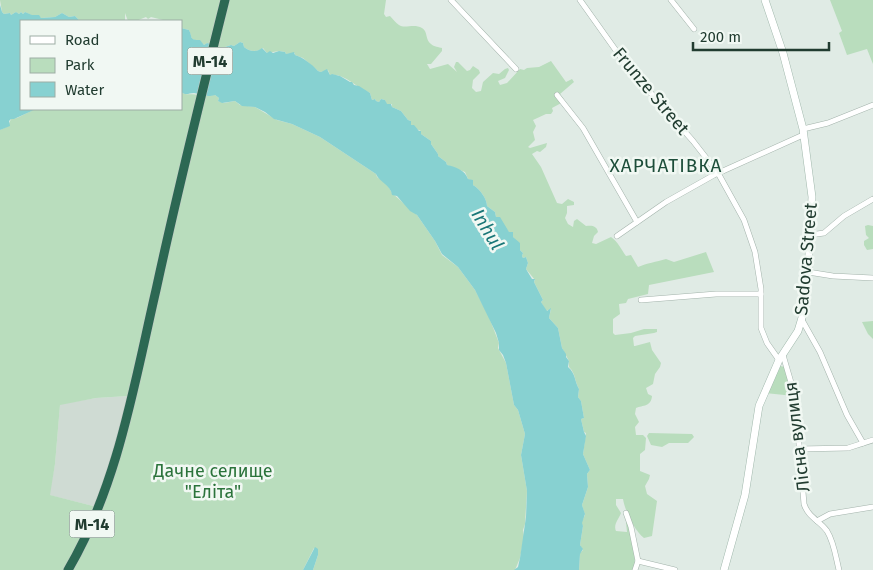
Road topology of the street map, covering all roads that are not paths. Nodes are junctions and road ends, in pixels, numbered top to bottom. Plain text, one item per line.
1 (225, 0) edge
2 (451, 0) edge
3 (580, 0) edge
4 (671, 0) edge
5 (765, 0) edge
6 (694, 29) dead end
7 (516, 69) dead end
8 (557, 95) dead end
9 (873, 105) edge
10 (803, 132) junction
11 (718, 173) junction
12 (873, 199) edge
13 (637, 222) junction
14 (810, 235) junction
15 (617, 236) dead end
16 (808, 272) junction
17 (873, 278) edge
18 (761, 294) junction
19 (641, 300) dead end
20 (802, 320) junction
21 (781, 358) junction
22 (873, 442) edge
23 (863, 443) junction
24 (800, 448) junction
25 (873, 507) edge
26 (626, 513) dead end
27 (816, 521) junction
28 (638, 561) junction
29 (68, 570) edge
30 (635, 570) edge
31 (675, 570) edge
32 (724, 570) edge
33 (839, 570) edge

1 - 29 highway, М-14
2 - 7 street
3 - 11 street, Frunze Street
4 - 6 street
5 - 10 street, Sadova Street
8 - 13 street
9 - 10 street
10 - 11 street
10 - 14 street, Sadova Street
11 - 13 street
11 - 18 street, Frunze Street
12 - 14 street
13 - 15 street
14 - 16 street, Sadova Street
16 - 17 street
16 - 20 street, Sadova Street
18 - 19 street
18 - 21 street, Frunze Street
20 - 21 street, Sadova Street
20 - 23 street
21 - 24 street, Лісна вулиця
21 - 32 street, Sadova Street
22 - 23 street
23 - 24 street
24 - 27 street, Лісна вулиця
25 - 27 street
26 - 28 street
27 - 33 street, Лісна вулиця
28 - 30 street
28 - 31 street

